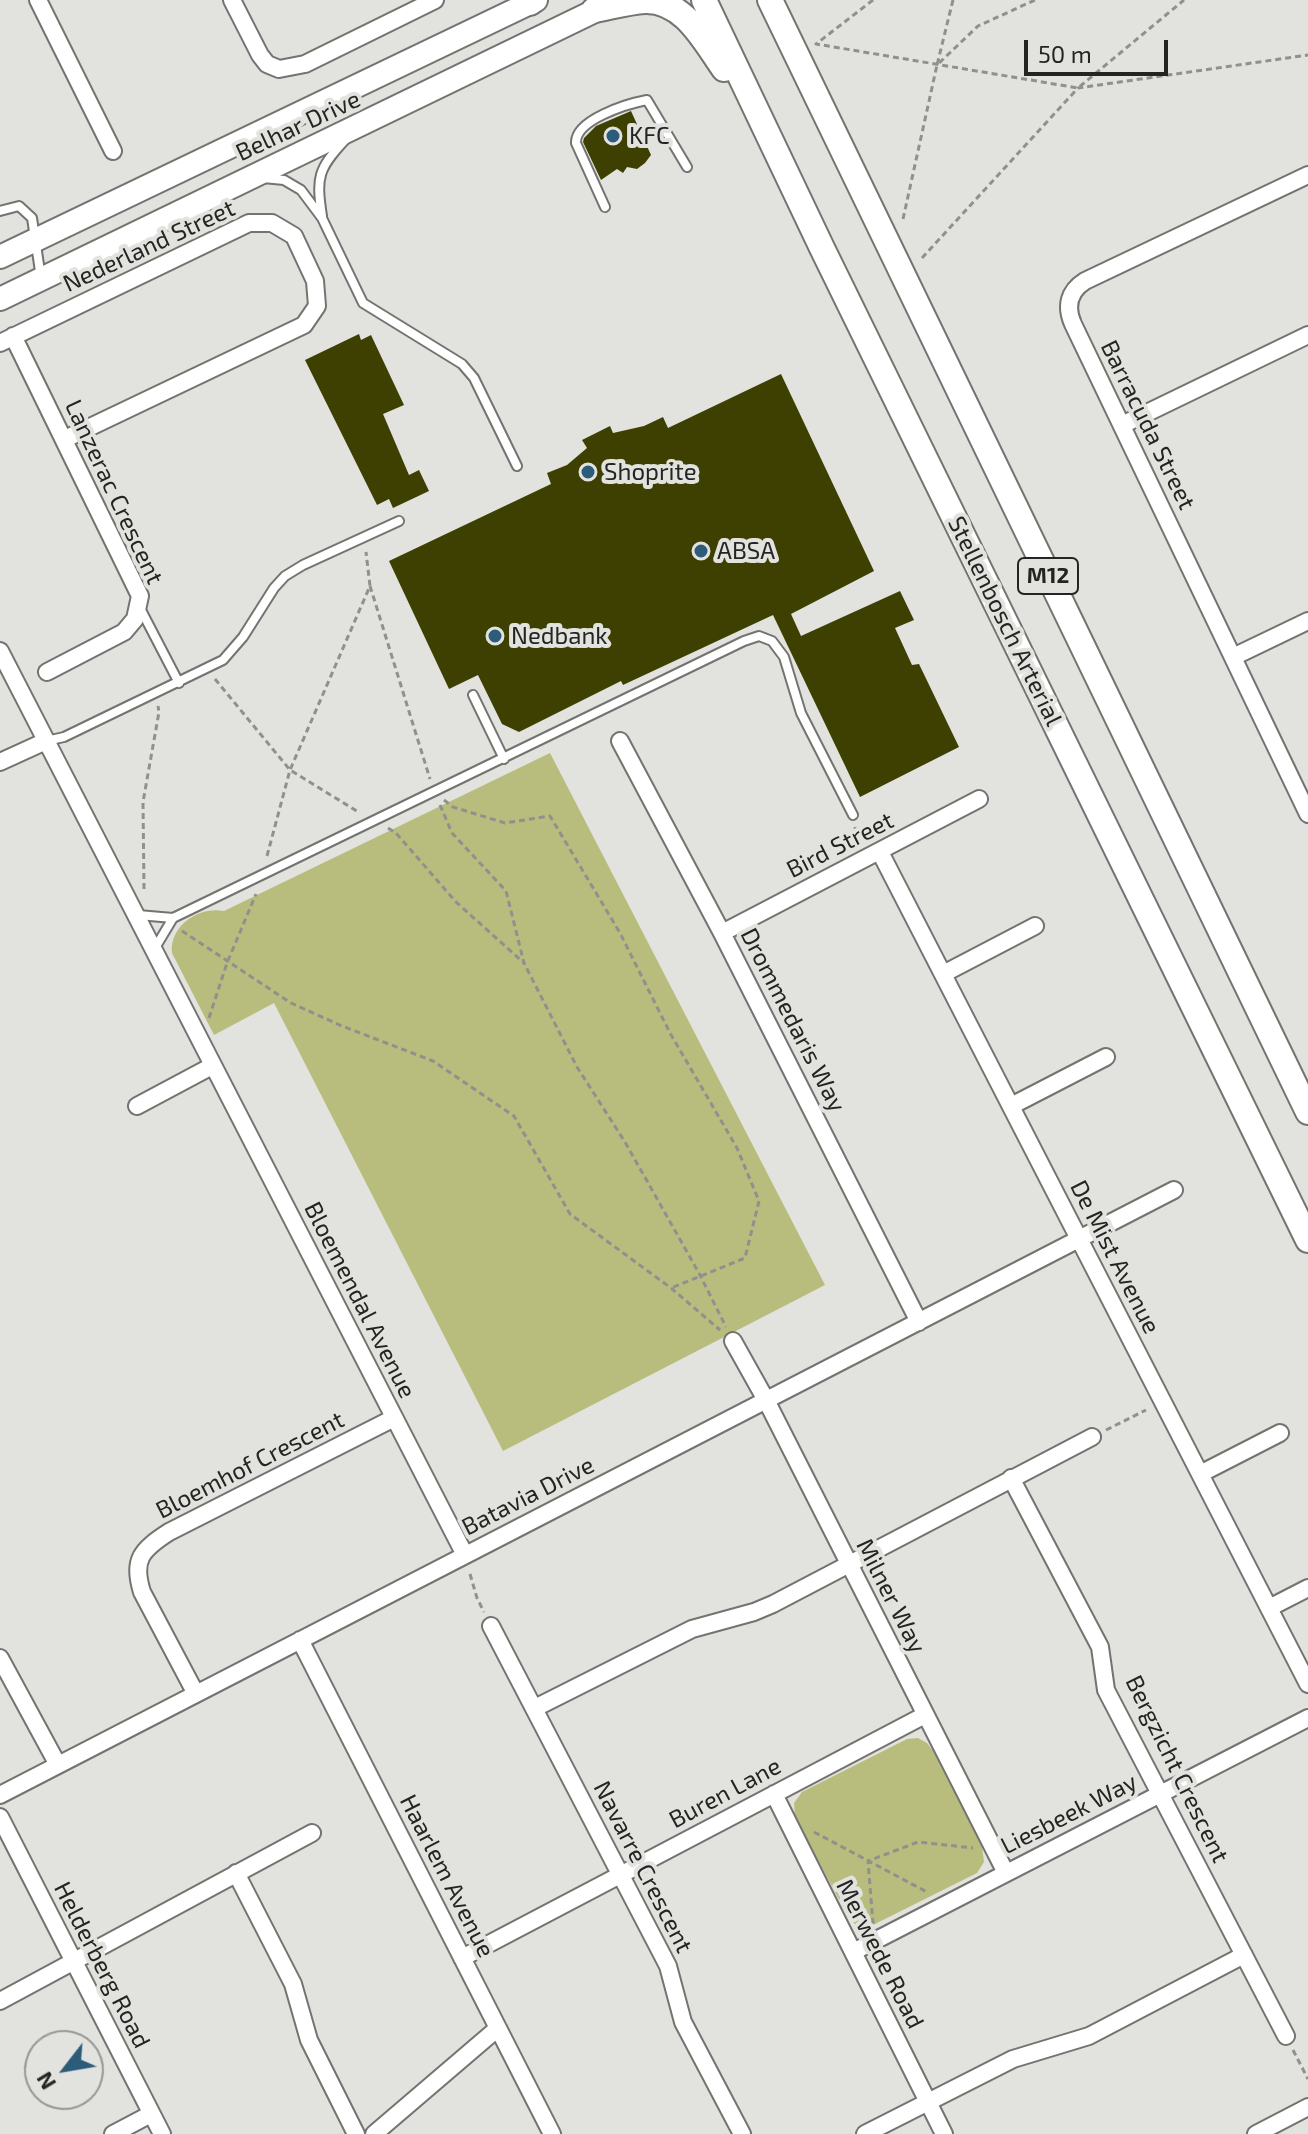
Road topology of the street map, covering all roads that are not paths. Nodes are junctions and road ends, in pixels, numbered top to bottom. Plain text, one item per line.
1 (38, 0) edge
2 (232, 0) edge
3 (618, 0) edge
4 (704, 0) edge
5 (770, 0) edge
6 (781, 0) edge
7 (430, 1) edge
8 (534, 1) edge
9 (594, 10) junction
10 (788, 40) junction
11 (357, 127) junction
12 (766, 130) junction
13 (113, 151) dead end
14 (687, 167) dead end
15 (1308, 175) edge
16 (233, 185) junction
17 (605, 207) dead end
18 (0, 211) edge
19 (322, 218) junction
20 (37, 239) junction
21 (0, 257) edge
22 (41, 279) junction
23 (0, 299) edge
24 (1308, 335) edge
25 (7, 340) edge
26 (1122, 425) junction
27 (65, 439) junction
28 (517, 466) dead end
29 (399, 521) dead end
30 (139, 607) junction
31 (1308, 621) edge
32 (0, 651) edge
33 (1233, 657) junction
34 (47, 672) dead end
35 (179, 683) junction
36 (473, 695) dead end
37 (46, 741) junction
38 (620, 741) dead end
39 (504, 759) junction
40 (0, 762) edge
41 (979, 799) dead end
42 (1308, 814) edge
43 (853, 815) road end
44 (873, 856) junction
45 (137, 915) junction
46 (173, 918) junction
47 (1035, 926) dead end
48 (722, 933) junction
49 (154, 949) junction
50 (943, 974) junction
51 (1106, 1057) dead end
52 (212, 1066) junction
53 (137, 1106) dead end
54 (1011, 1106) junction
55 (1308, 1112) edge
56 (1174, 1190) dead end
57 (1079, 1239) junction
58 (1308, 1240) edge
59 (919, 1322) junction
60 (733, 1341) road end
61 (766, 1400) junction
62 (394, 1418) junction
63 (1280, 1433) dead end
64 (1092, 1437) road end
65 (1200, 1474) junction
66 (1011, 1478) junction
67 (465, 1555) junction
68 (847, 1563) junction
69 (1308, 1588) edge
70 (1269, 1608) junction
71 (491, 1626) road end
72 (300, 1640) junction
73 (0, 1658) edge
74 (1308, 1684) edge
75 (196, 1694) junction
76 (535, 1708) junction
77 (925, 1715) junction
78 (1308, 1718) edge
79 (58, 1765) junction
80 (774, 1794) junction
81 (1161, 1794) junction
82 (0, 1795) edge
83 (0, 1817) edge
84 (312, 1833) dead end
85 (236, 1873) junction
86 (1006, 1873) junction
87 (620, 1876) junction
88 (853, 1952) junction
89 (1244, 1955) junction
90 (462, 1958) junction
91 (75, 1962) junction
92 (0, 2001) edge
93 (498, 2028) junction
94 (1286, 2036) road end
95 (928, 2102) junction
96 (1308, 2107) edge
97 (151, 2114) junction
98 (113, 2134) edge
99 (162, 2134) edge
100 (356, 2134) edge
101 (374, 2134) edge
102 (552, 2134) edge
103 (742, 2134) edge
104 (865, 2134) edge
105 (944, 2134) edge
106 (1256, 2134) edge

1 - 13 street
2 - 7 street
3 - 9 main road, Belhar Drive
4 - 12 main road, Stellenbosch Arterial / M12
5 - 10 main road, M12
6 - 10 main road
8 - 20 main road, Belhar Drive
9 - 11 main road, Belhar Drive
9 - 12 main road
10 - 55 main road, M12
11 - 16 main road, Belhar Drive
11 - 19 lane
12 - 58 main road, Stellenbosch Arterial / M12
14 - 17 lane
15 - 26 street, Barracuda Street
16 - 19 lane
16 - 22 main road, Belhar Drive
18 - 20 lane
19 - 28 lane
20 - 21 main road, Belhar Drive
20 - 22 lane
22 - 23 main road, Belhar Drive
24 - 26 street
25 - 27 street, Lanzerac Crescent
25 - 27 street, Nederland Street
26 - 33 street, Barracuda Street
27 - 30 street, Lanzerac Crescent
29 - 35 lane
30 - 34 street, Lanzerac Crescent
30 - 35 lane
31 - 33 street
32 - 37 street, Bloemendal Avenue
33 - 42 street, Barracuda Street
35 - 37 lane
36 - 39 lane
37 - 40 street
37 - 45 street, Bloemendal Avenue
38 - 48 street, Drommedaris Way
39 - 43 lane
39 - 46 lane
41 - 44 street, Bird Street
44 - 48 street, Bird Street
44 - 50 street, De Mist Avenue
45 - 46 lane
45 - 49 street, Bloemendal Avenue
46 - 49 lane
47 - 50 street
48 - 59 street, Drommedaris Way
49 - 52 street, Bloemendal Avenue
50 - 54 street, De Mist Avenue
51 - 54 street
52 - 53 street
52 - 62 street, Bloemendal Avenue
54 - 57 street, De Mist Avenue
56 - 57 street, Batavia Drive
57 - 59 street, Batavia Drive
57 - 65 street, De Mist Avenue
59 - 61 street, Batavia Drive
60 - 61 street, Milner Way
61 - 67 street, Batavia Drive
61 - 68 street, Milner Way
62 - 67 street, Bloemendal Avenue
62 - 75 street, Bloemhof Crescent
63 - 65 street
64 - 66 street
65 - 70 street, De Mist Avenue
66 - 68 street
66 - 81 street, Bergzicht Crescent
67 - 72 street, Batavia Drive
68 - 76 street
68 - 77 street, Milner Way
69 - 70 street
70 - 74 street, De Mist Avenue
71 - 76 street, Navarre Crescent
72 - 75 street, Batavia Drive
72 - 90 street, Haarlem Avenue
73 - 79 street
75 - 79 street, Batavia Drive
76 - 87 street, Navarre Crescent
77 - 80 street, Buren Lane
77 - 86 street, Milner Way
78 - 81 street, Liesbeek Way
79 - 82 street, Batavia Drive
80 - 87 street, Buren Lane
80 - 88 street, Merwede Road
81 - 86 street, Liesbeek Way
81 - 89 street, Bergzicht Crescent
83 - 91 street, Helderberg Road
84 - 85 street
85 - 91 street
85 - 100 street
86 - 88 street, Liesbeek Way
87 - 90 street, Buren Lane
87 - 103 street, Navarre Crescent
88 - 95 street, Merwede Road
89 - 94 street, Bergzicht Crescent
89 - 95 street
90 - 93 street, Haarlem Avenue
91 - 92 street
91 - 97 street, Helderberg Road
93 - 101 street
93 - 102 street, Haarlem Avenue
95 - 104 street
95 - 105 street, Merwede Road
96 - 106 street
97 - 98 street
97 - 99 street, Helderberg Road

